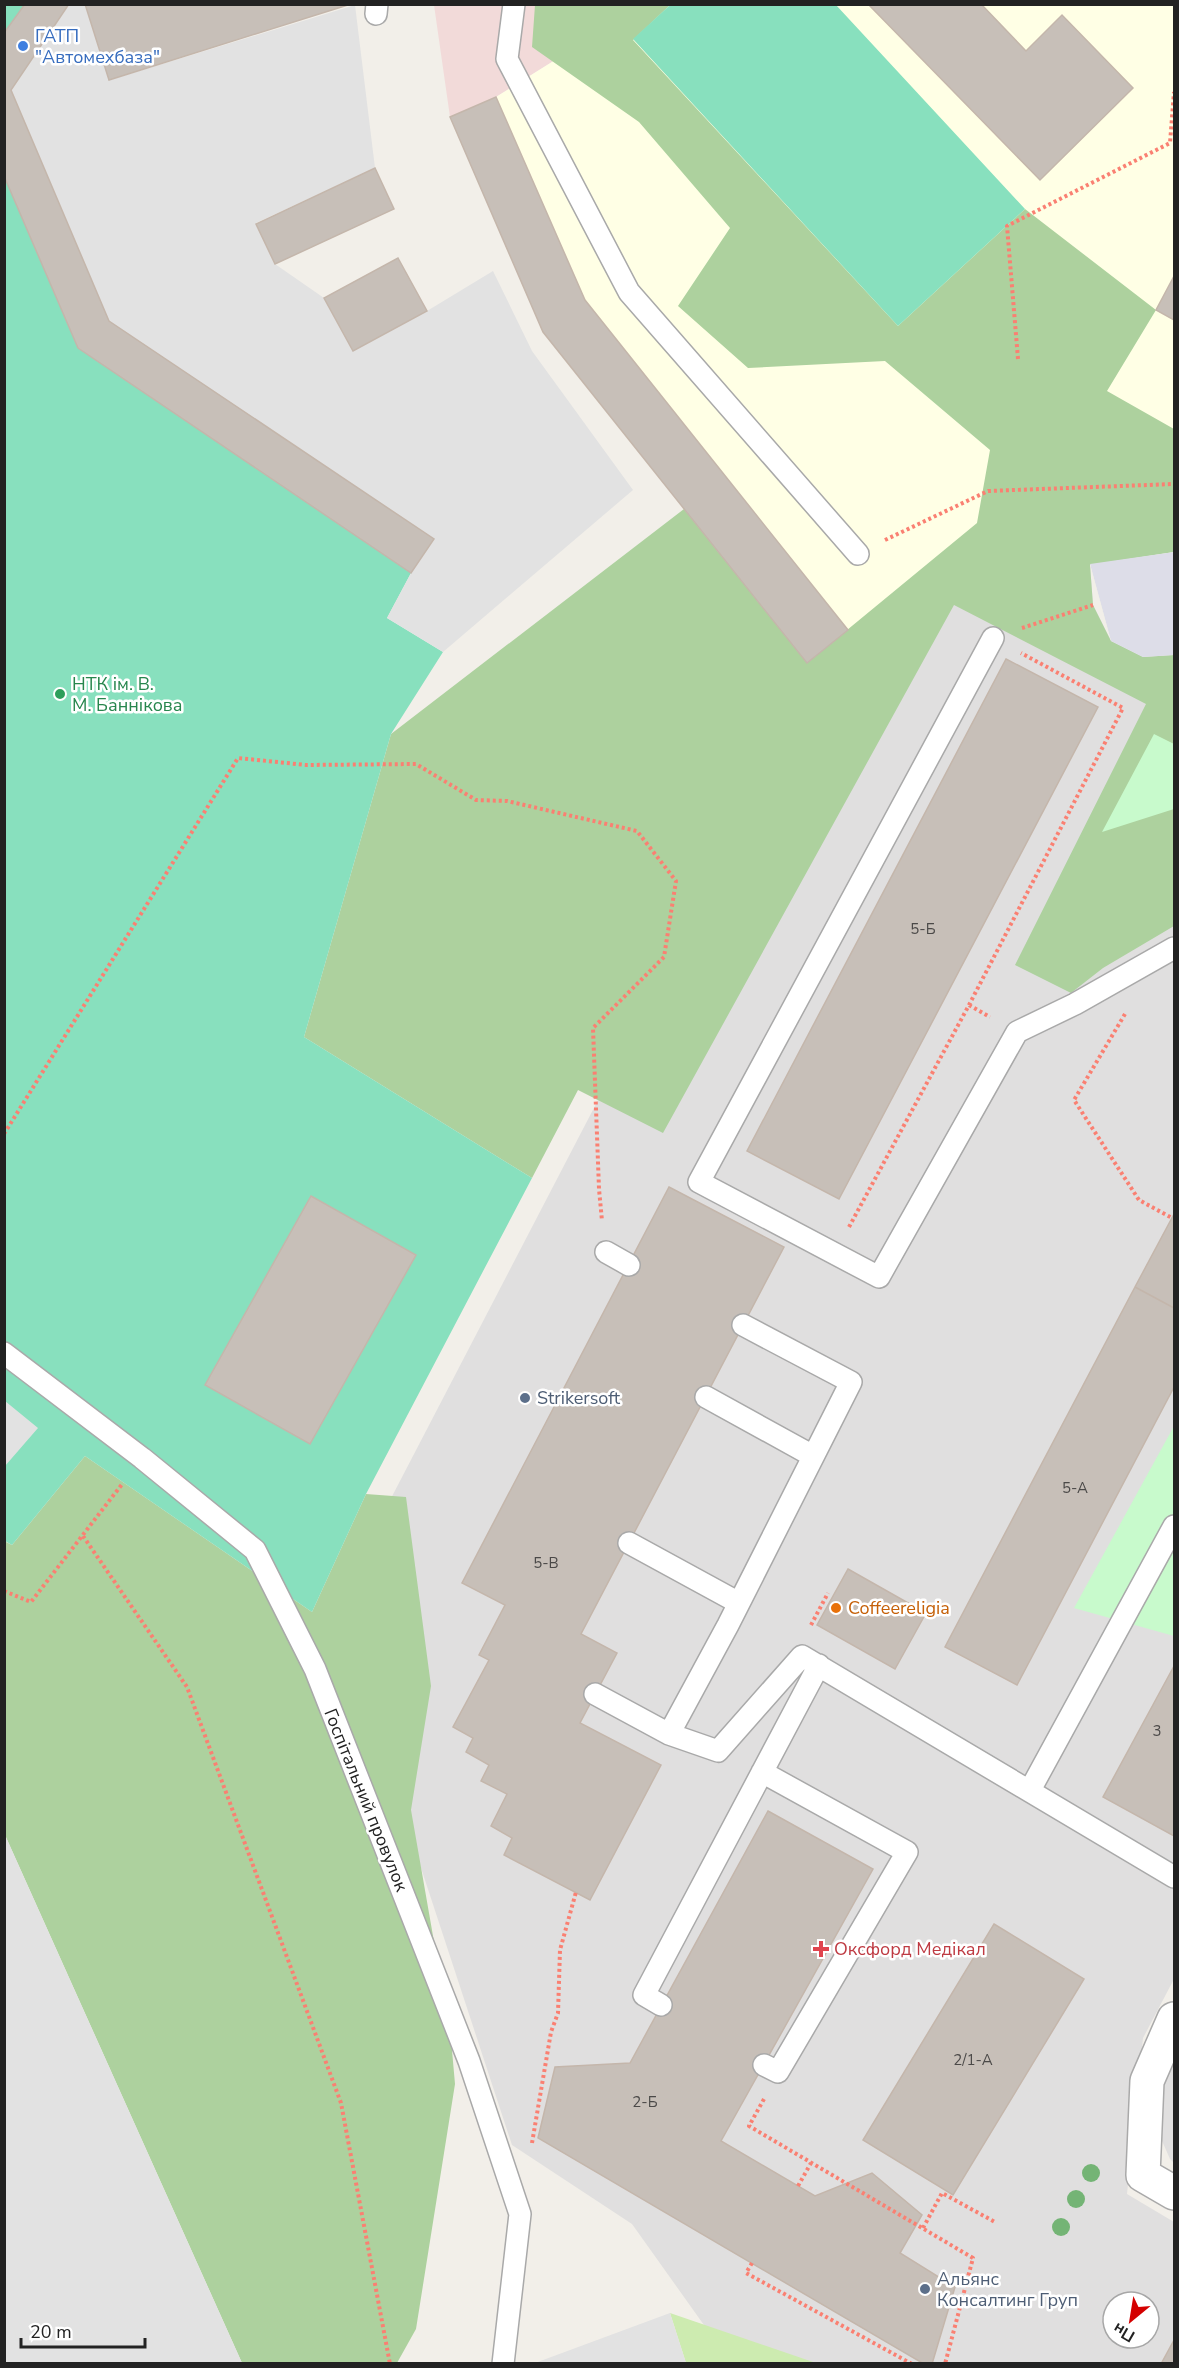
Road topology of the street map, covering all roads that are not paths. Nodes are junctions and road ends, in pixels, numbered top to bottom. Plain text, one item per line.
1 (514, 4) edge
2 (858, 554) road end
3 (993, 638) road end
4 (1174, 948) edge
5 (606, 1252) road end
6 (628, 1264) dead end
7 (743, 1325) dead end
8 (4, 1353) edge
9 (706, 1397) dead end
10 (813, 1456) junction
11 (1174, 1526) edge
12 (629, 1543) dead end
13 (739, 1603) junction
14 (819, 1665) junction
15 (595, 1694) dead end
16 (669, 1734) junction
17 (762, 1772) junction
18 (1030, 1790) junction
19 (1174, 1877) edge
20 (661, 2005) dead end
21 (1174, 2019) edge
22 (771, 2068) road end
23 (1174, 2193) edge
24 (502, 2364) edge

1 - 2 lane
3 - 4 lane
5 - 6 lane
7 - 10 lane
8 - 24 lane, Госпітальний провулок
9 - 10 lane
10 - 13 lane
11 - 18 lane
12 - 13 lane
13 - 16 lane
14 - 16 lane
14 - 17 lane
14 - 18 lane
15 - 16 lane
17 - 20 lane
17 - 22 lane
18 - 19 lane
21 - 23 street

